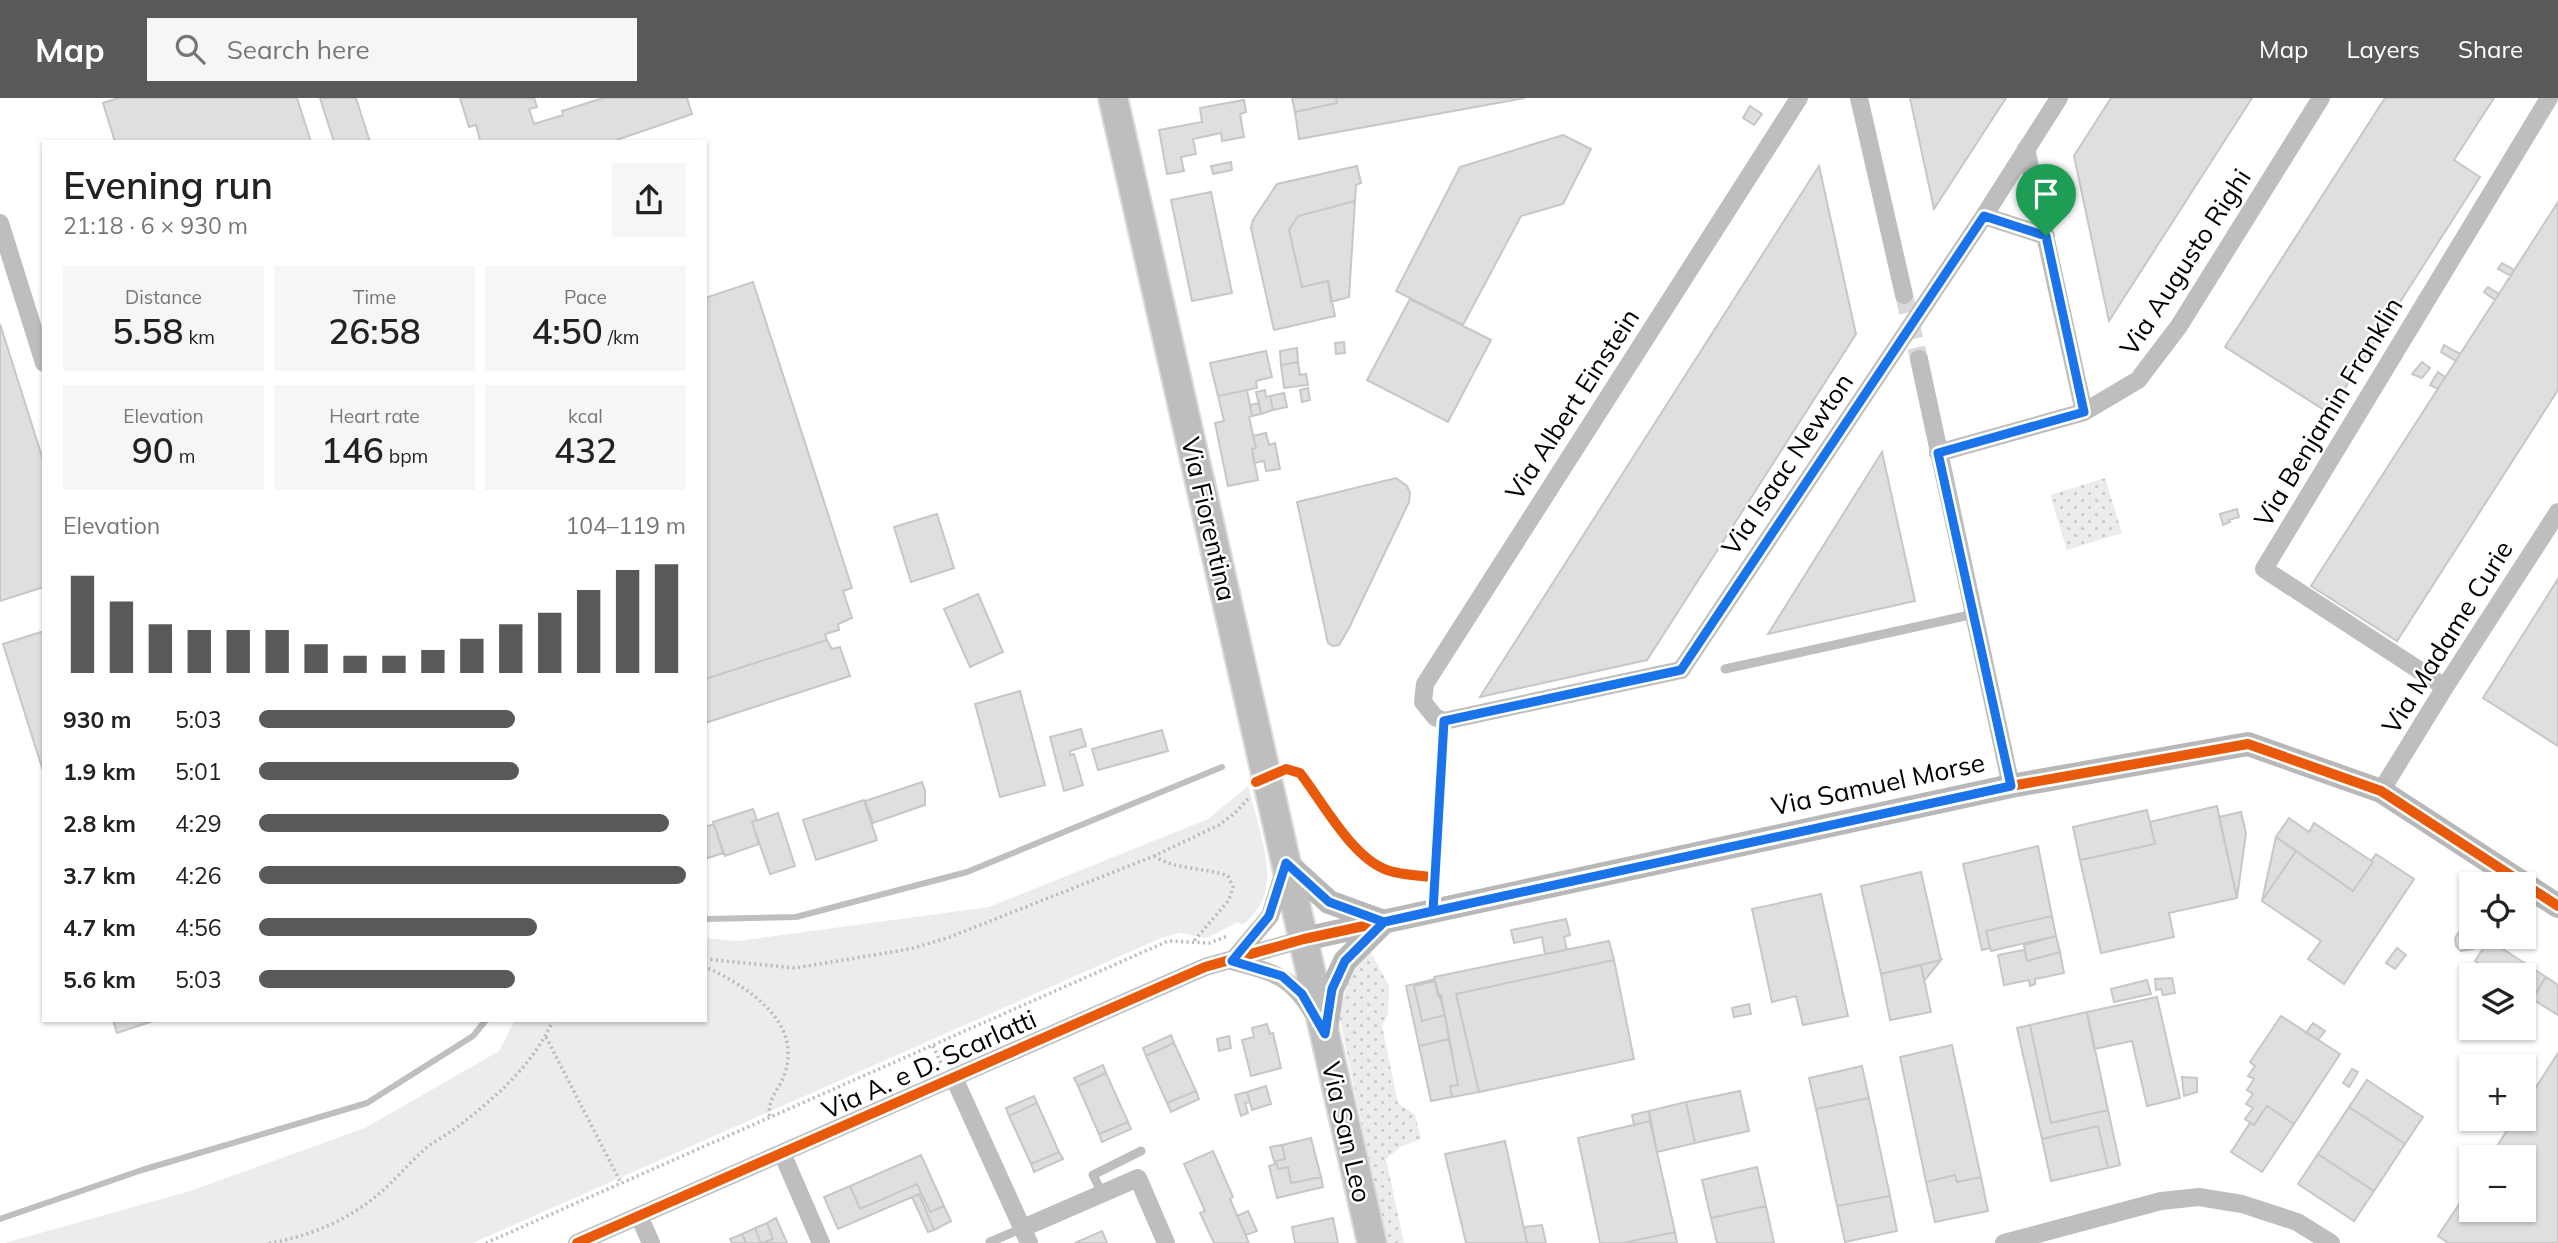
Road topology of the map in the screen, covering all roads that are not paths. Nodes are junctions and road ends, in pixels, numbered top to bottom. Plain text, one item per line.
1 (1113, 98) edge
2 (1799, 98) edge
3 (1859, 98) edge
4 (2059, 98) edge
5 (2321, 98) edge
6 (2549, 98) edge
7 (2026, 149) junction
8 (1984, 216) junction
9 (0, 222) edge
10 (2046, 236) junction
11 (1904, 295) tunnel mouth
12 (42, 357) edge
13 (1919, 359) tunnel mouth
14 (2084, 412) junction
15 (1938, 453) junction
16 (2558, 512) edge
17 (1973, 614) junction
18 (1725, 669) dead end
19 (2445, 687) junction
20 (1462, 719) joint
21 (2011, 786) junction
22 (2381, 792) junction
23 (1286, 863) junction
24 (2558, 906) edge
25 (1384, 922) junction
26 (1304, 939) junction
27 (1232, 961) junction
28 (1325, 1034) junction
29 (954, 1078) junction
30 (1141, 1151) dead end
31 (782, 1153) junction
32 (1102, 1194) junction
33 (639, 1216) junction
34 (1026, 1236) edge
35 (990, 1242) edge
36 (577, 1243) edge
37 (651, 1243) edge
38 (821, 1243) edge
39 (1166, 1243) edge
40 (1372, 1243) edge
41 (2004, 1243) edge
42 (2331, 1243) edge

1 - 23 main road, Via Fiorentina
2 - 20 street, Via Albert Einstein
3 - 11 street
4 - 7 street, Via Isaac Newton, bridge
5 - 14 street, Via Augusto Righi
6 - 19 street, Via Benjamin Franklin
7 - 8 street, Via Isaac Newton, bridge
7 - 10 street
8 - 10 street
8 - 20 street, Via Isaac Newton, bridge
9 - 12 street
10 - 14 street
13 - 15 street
14 - 15 street, Via Augusto Righi
15 - 17 street
16 - 19 street, Via Madame Curie
17 - 18 lane
17 - 21 street
19 - 22 street, Via Madame Curie
21 - 22 street, Via Samuel Morse
21 - 25 street, Via Samuel Morse
22 - 24 street, Via Samuel Morse
23 - 25 street
23 - 26 main road, Via Fiorentina
23 - 27 street
25 - 26 street, Via Samuel Morse
25 - 28 street
26 - 27 street, Via A. e D. Scarlatti
26 - 28 main road, Via San Leo
27 - 28 street
27 - 29 street, Via A. e D. Scarlatti
28 - 40 main road, Via San Leo
29 - 31 street, Via A. e D. Scarlatti
29 - 34 street
30 - 32 lane
31 - 33 street, Via A. e D. Scarlatti
31 - 38 street
32 - 34 street
32 - 39 street
33 - 36 street, Via A. e D. Scarlatti
33 - 37 street
34 - 35 lane
41 - 42 street

